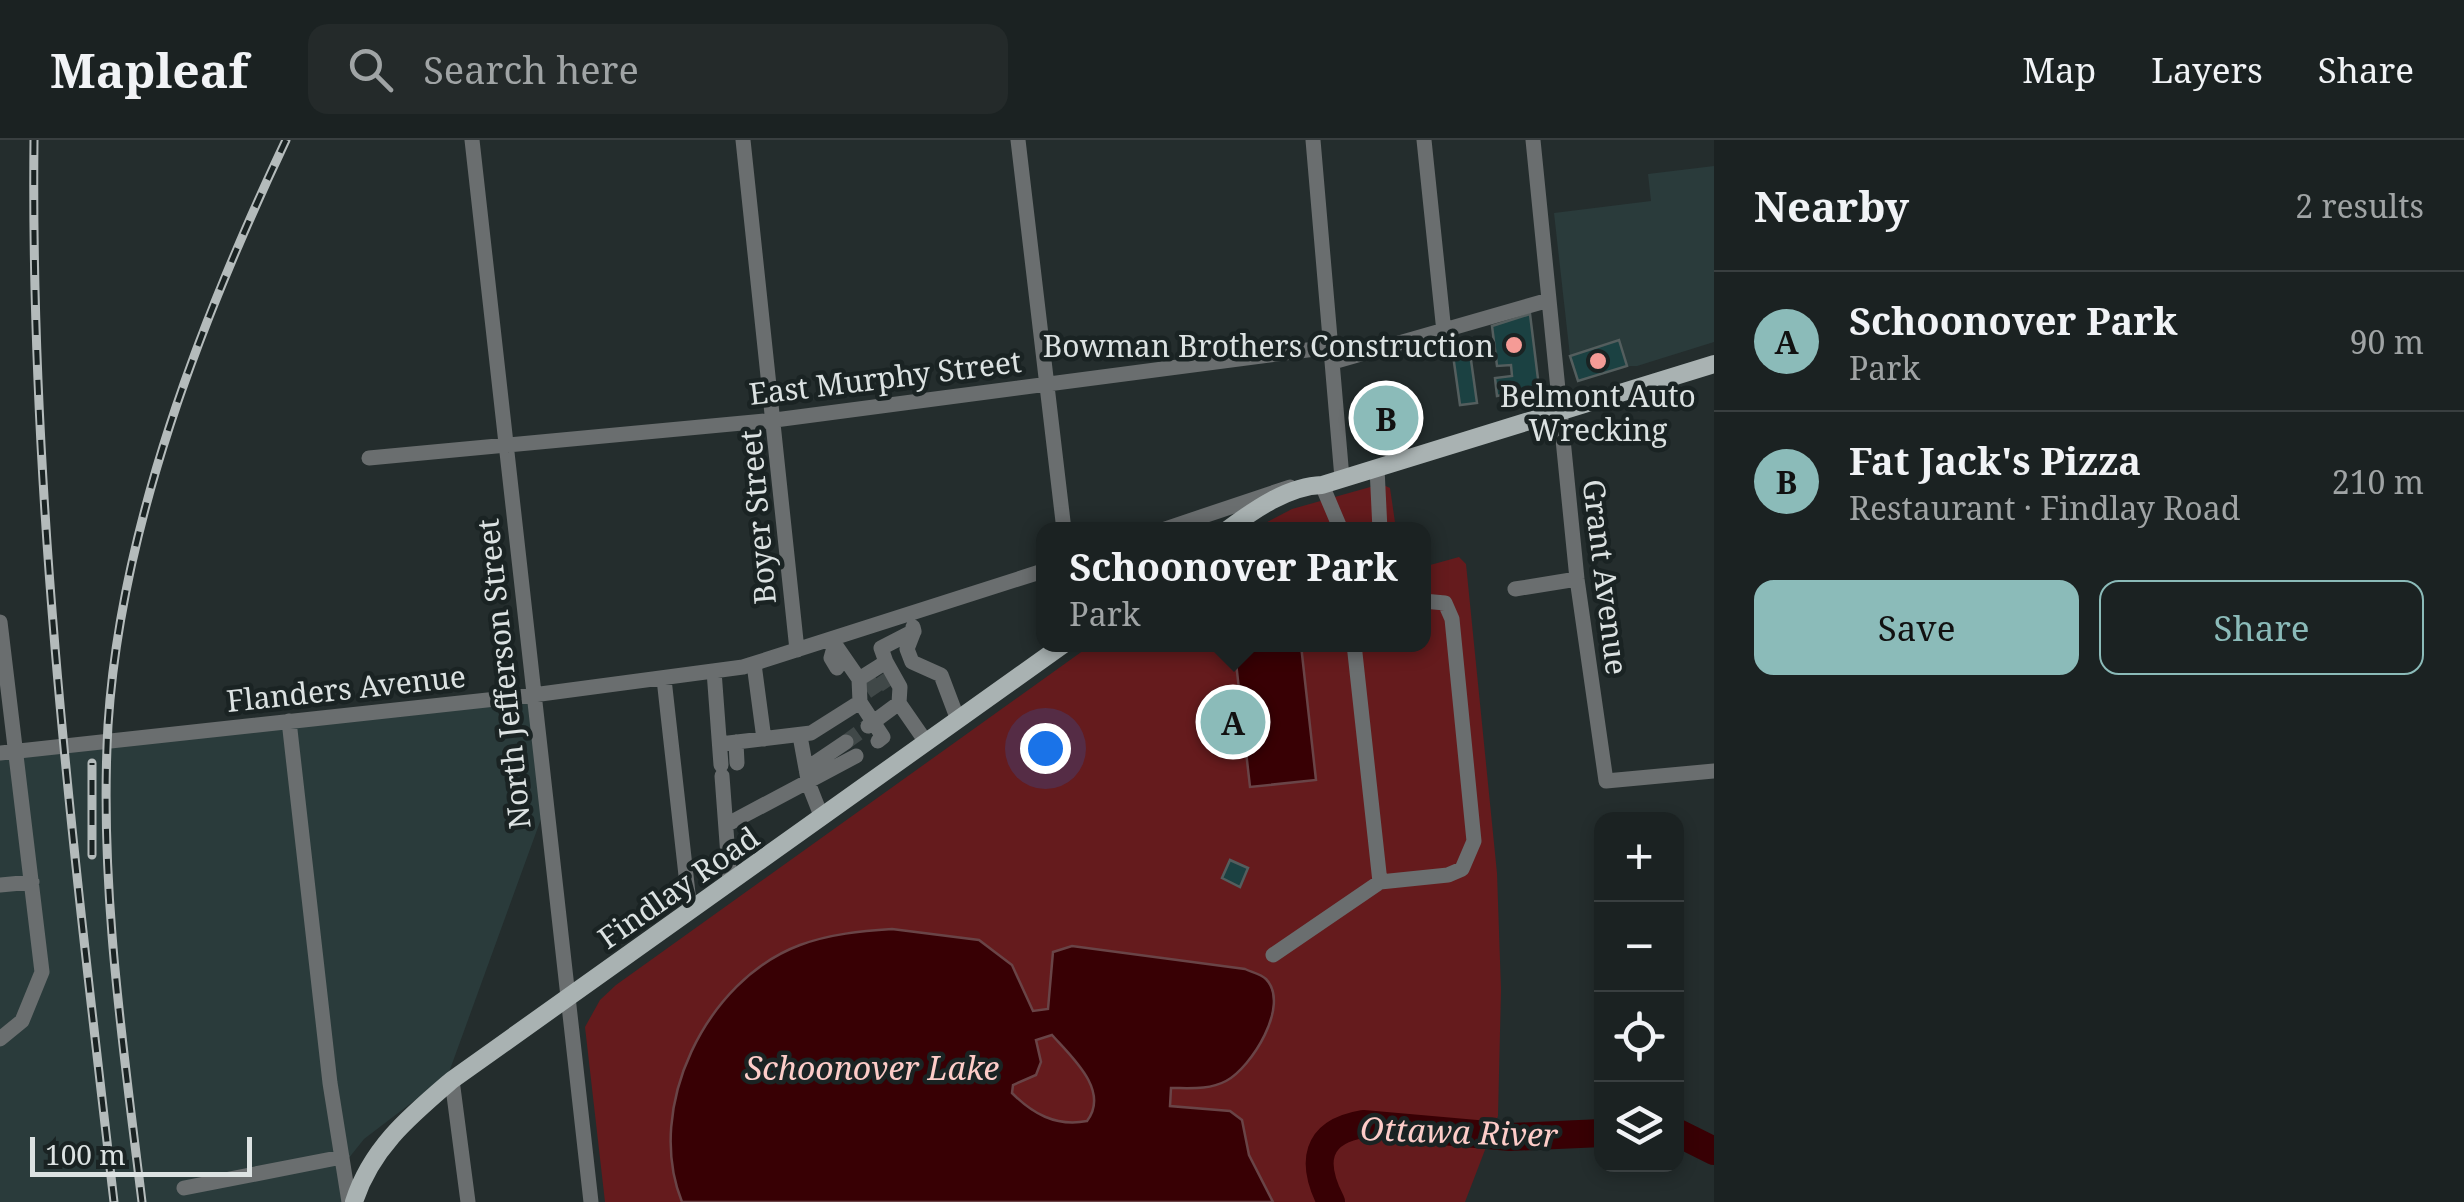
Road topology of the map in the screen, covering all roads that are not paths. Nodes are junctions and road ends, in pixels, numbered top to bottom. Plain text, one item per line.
1 (472, 140) edge
2 (743, 140) edge
3 (1018, 140) edge
4 (1313, 140) edge
5 (1424, 140) edge
6 (1533, 140) edge
7 (1549, 300) junction
8 (1444, 332) junction
9 (1332, 355) junction
10 (1714, 364) edge
11 (1046, 385) junction
12 (1559, 412) junction
13 (776, 420) junction
14 (506, 447) junction
15 (369, 458) dead end
16 (1377, 468) junction
17 (1342, 478) junction
18 (1315, 485) junction
19 (1063, 522) edge
20 (1184, 522) edge
21 (1239, 522) edge
22 (1336, 522) edge
23 (1380, 522) edge
24 (1036, 574) edge
25 (1577, 579) junction
26 (1515, 589) dead end
27 (1431, 601) edge
28 (0, 622) edge
29 (912, 623) junction
30 (833, 642) junction
31 (798, 650) junction
32 (1053, 652) edge
33 (1355, 652) edge
34 (754, 664) junction
35 (714, 671) junction
36 (664, 679) junction
37 (872, 681) junction
38 (533, 695) junction
39 (894, 707) junction
40 (958, 720) junction
41 (289, 721) junction
42 (870, 724) junction
43 (800, 736) junction
44 (764, 739) junction
45 (878, 740) dead end
46 (846, 742) tunnel mouth
47 (926, 742) junction
48 (728, 743) junction
49 (7, 752) edge
50 (856, 756) tunnel mouth
51 (1714, 771) edge
52 (808, 777) junction
53 (822, 818) junction
54 (726, 825) junction
55 (32, 882) junction
56 (1380, 882) junction
57 (730, 883) junction
58 (0, 885) edge
59 (690, 911) junction
60 (1273, 955) dead end
61 (568, 998) junction
62 (3, 1038) edge
63 (452, 1080) junction
64 (342, 1157) junction
65 (184, 1188) dead end
66 (352, 1202) edge
67 (468, 1202) edge
68 (591, 1202) edge

1 - 14 street, North Jefferson Street
2 - 13 street, Boyer Street
3 - 11 street
4 - 9 street
5 - 8 street
6 - 7 street, Grant Avenue
7 - 8 street, East Murphy Street
7 - 12 street, Grant Avenue
8 - 9 street, East Murphy Street
9 - 11 street, East Murphy Street
9 - 17 street
10 - 12 main road
11 - 13 street, East Murphy Street
11 - 19 street
12 - 16 main road
12 - 25 street, Grant Avenue
13 - 14 street, East Murphy Street
13 - 31 street, Boyer Street
14 - 15 street, East Murphy Street
14 - 38 street, North Jefferson Street
16 - 17 main road
16 - 23 street
17 - 18 main road
18 - 20 street
18 - 21 main road
18 - 22 street
24 - 29 street, Flanders Avenue
25 - 26 street
25 - 51 street, Grant Avenue
27 - 56 street
28 - 49 street
29 - 30 street, Flanders Avenue
29 - 37 street
29 - 40 street
30 - 31 street, Flanders Avenue
30 - 37 street
30 - 37 street
31 - 34 street, Flanders Avenue
32 - 40 main road, Findlay Road
33 - 56 street
34 - 35 street, Flanders Avenue
34 - 44 street
35 - 36 street, Flanders Avenue
35 - 48 street
36 - 38 street, Flanders Avenue
36 - 59 street
37 - 39 street
37 - 39 street
37 - 42 street
37 - 43 street
38 - 41 street, Flanders Avenue
38 - 61 street, North Jefferson Street
39 - 42 street
39 - 47 street
40 - 47 main road, Findlay Road
41 - 49 street, Flanders Avenue
41 - 64 street
42 - 45 street
43 - 44 street
43 - 52 street
44 - 48 street
46 - 52 street
47 - 53 main road, Findlay Road
48 - 54 street
49 - 55 street
50 - 52 street
52 - 53 street
52 - 54 street
53 - 57 main road, Findlay Road
54 - 57 street
55 - 58 street
55 - 62 street
56 - 60 street
57 - 59 main road, Findlay Road
59 - 61 main road, Findlay Road
61 - 63 main road, Findlay Road
61 - 68 street, North Jefferson Street
63 - 66 main road, Findlay Road
63 - 67 street
64 - 65 street
64 - 66 street

